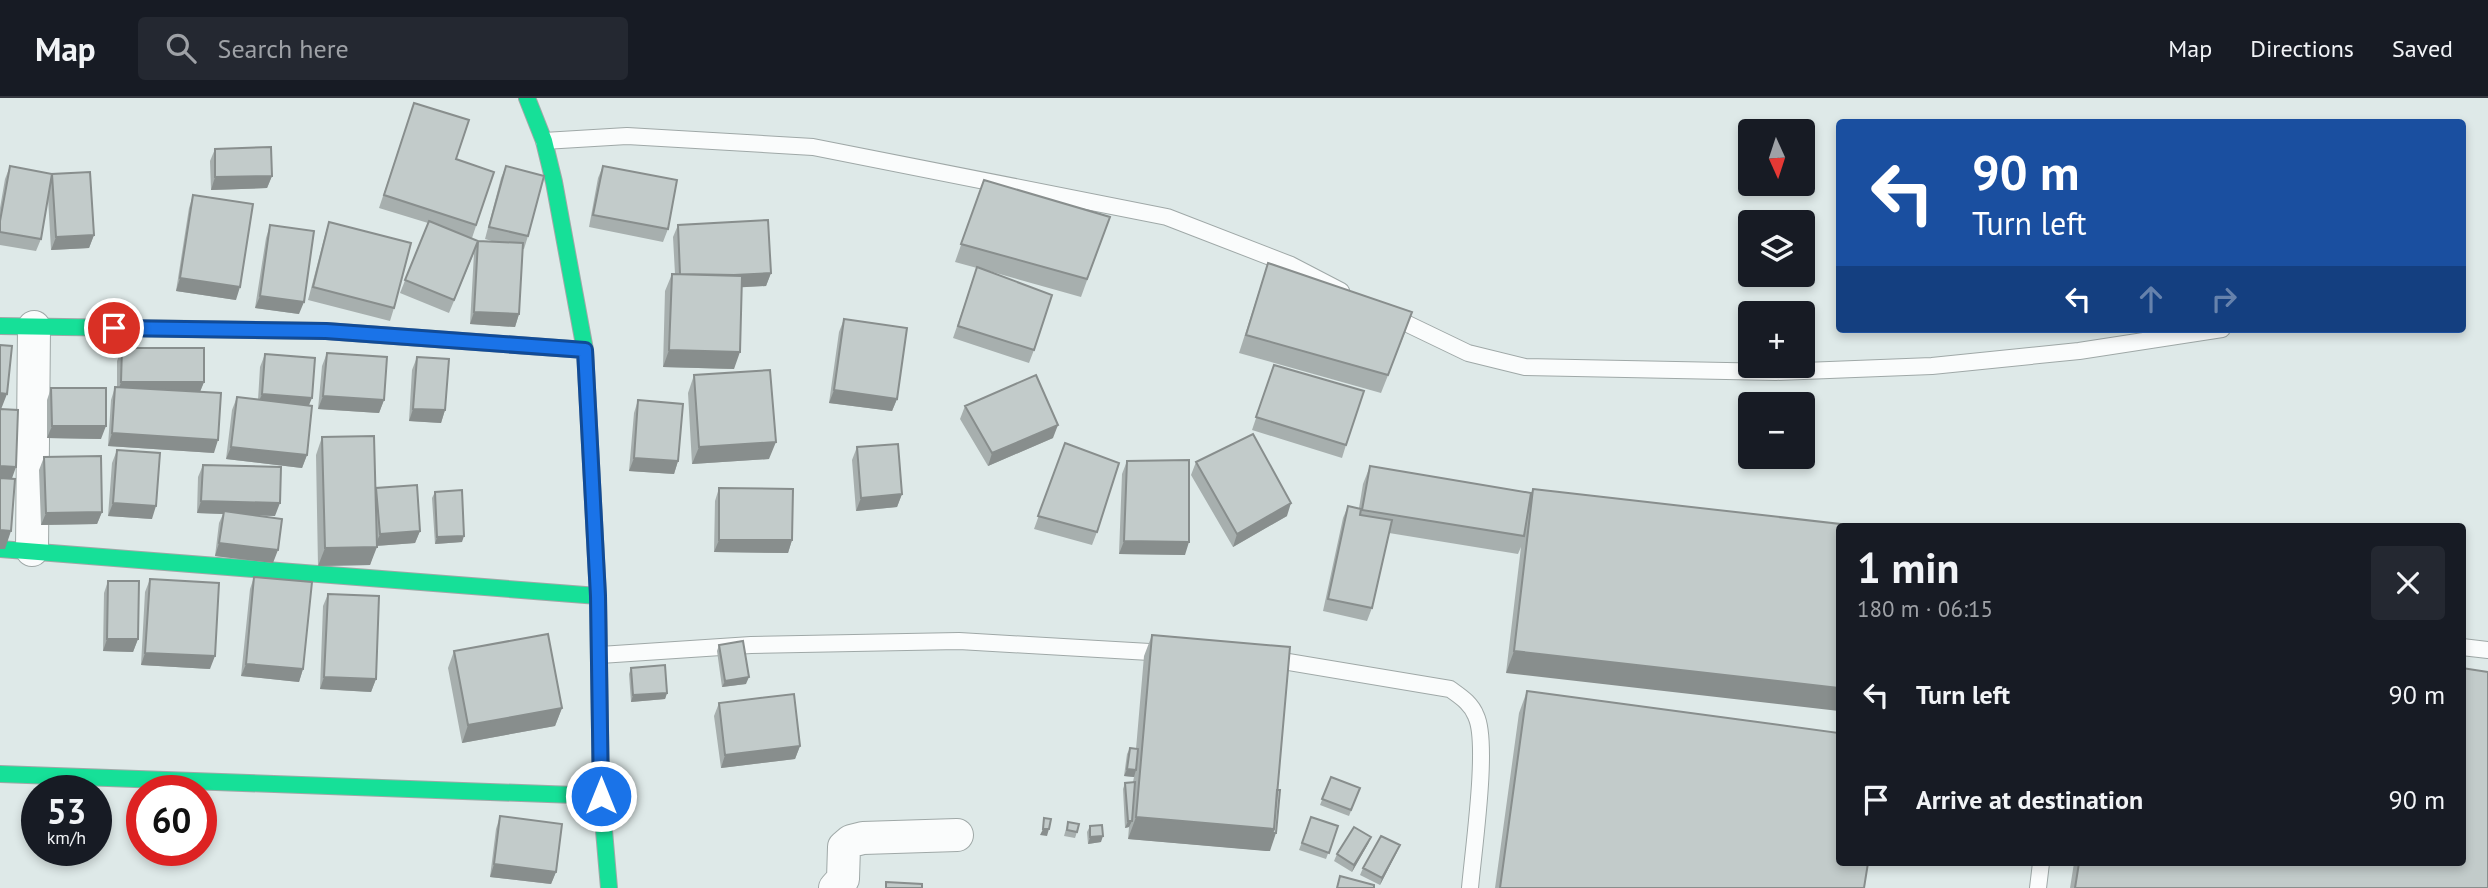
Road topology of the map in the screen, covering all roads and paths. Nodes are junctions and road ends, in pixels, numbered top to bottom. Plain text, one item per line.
1 (527, 98) edge
2 (544, 141) junction
3 (1351, 296) edge
4 (1375, 308) edge
5 (0, 326) edge
6 (34, 327) junction
7 (2196, 333) edge
8 (585, 350) junction
9 (0, 549) edge
10 (32, 550) junction
11 (598, 596) junction
12 (2466, 647) edge
13 (2488, 650) edge
14 (1187, 654) edge
15 (600, 655) junction
16 (1254, 658) edge
17 (0, 775) edge
18 (601, 796) junction
19 (957, 835) dead end
20 (2041, 866) edge
21 (609, 888) edge
22 (835, 888) edge
23 (1470, 888) edge
24 (2038, 888) edge

1 - 2 street
2 - 3 lane
2 - 8 street
4 - 7 lane
5 - 6 street
6 - 8 street
6 - 10 street
8 - 11 street
9 - 10 street
10 - 11 street
11 - 15 street
12 - 13 lane
14 - 15 lane
15 - 18 street
16 - 23 lane
17 - 18 street
18 - 21 street
19 - 22 street
20 - 24 lane

